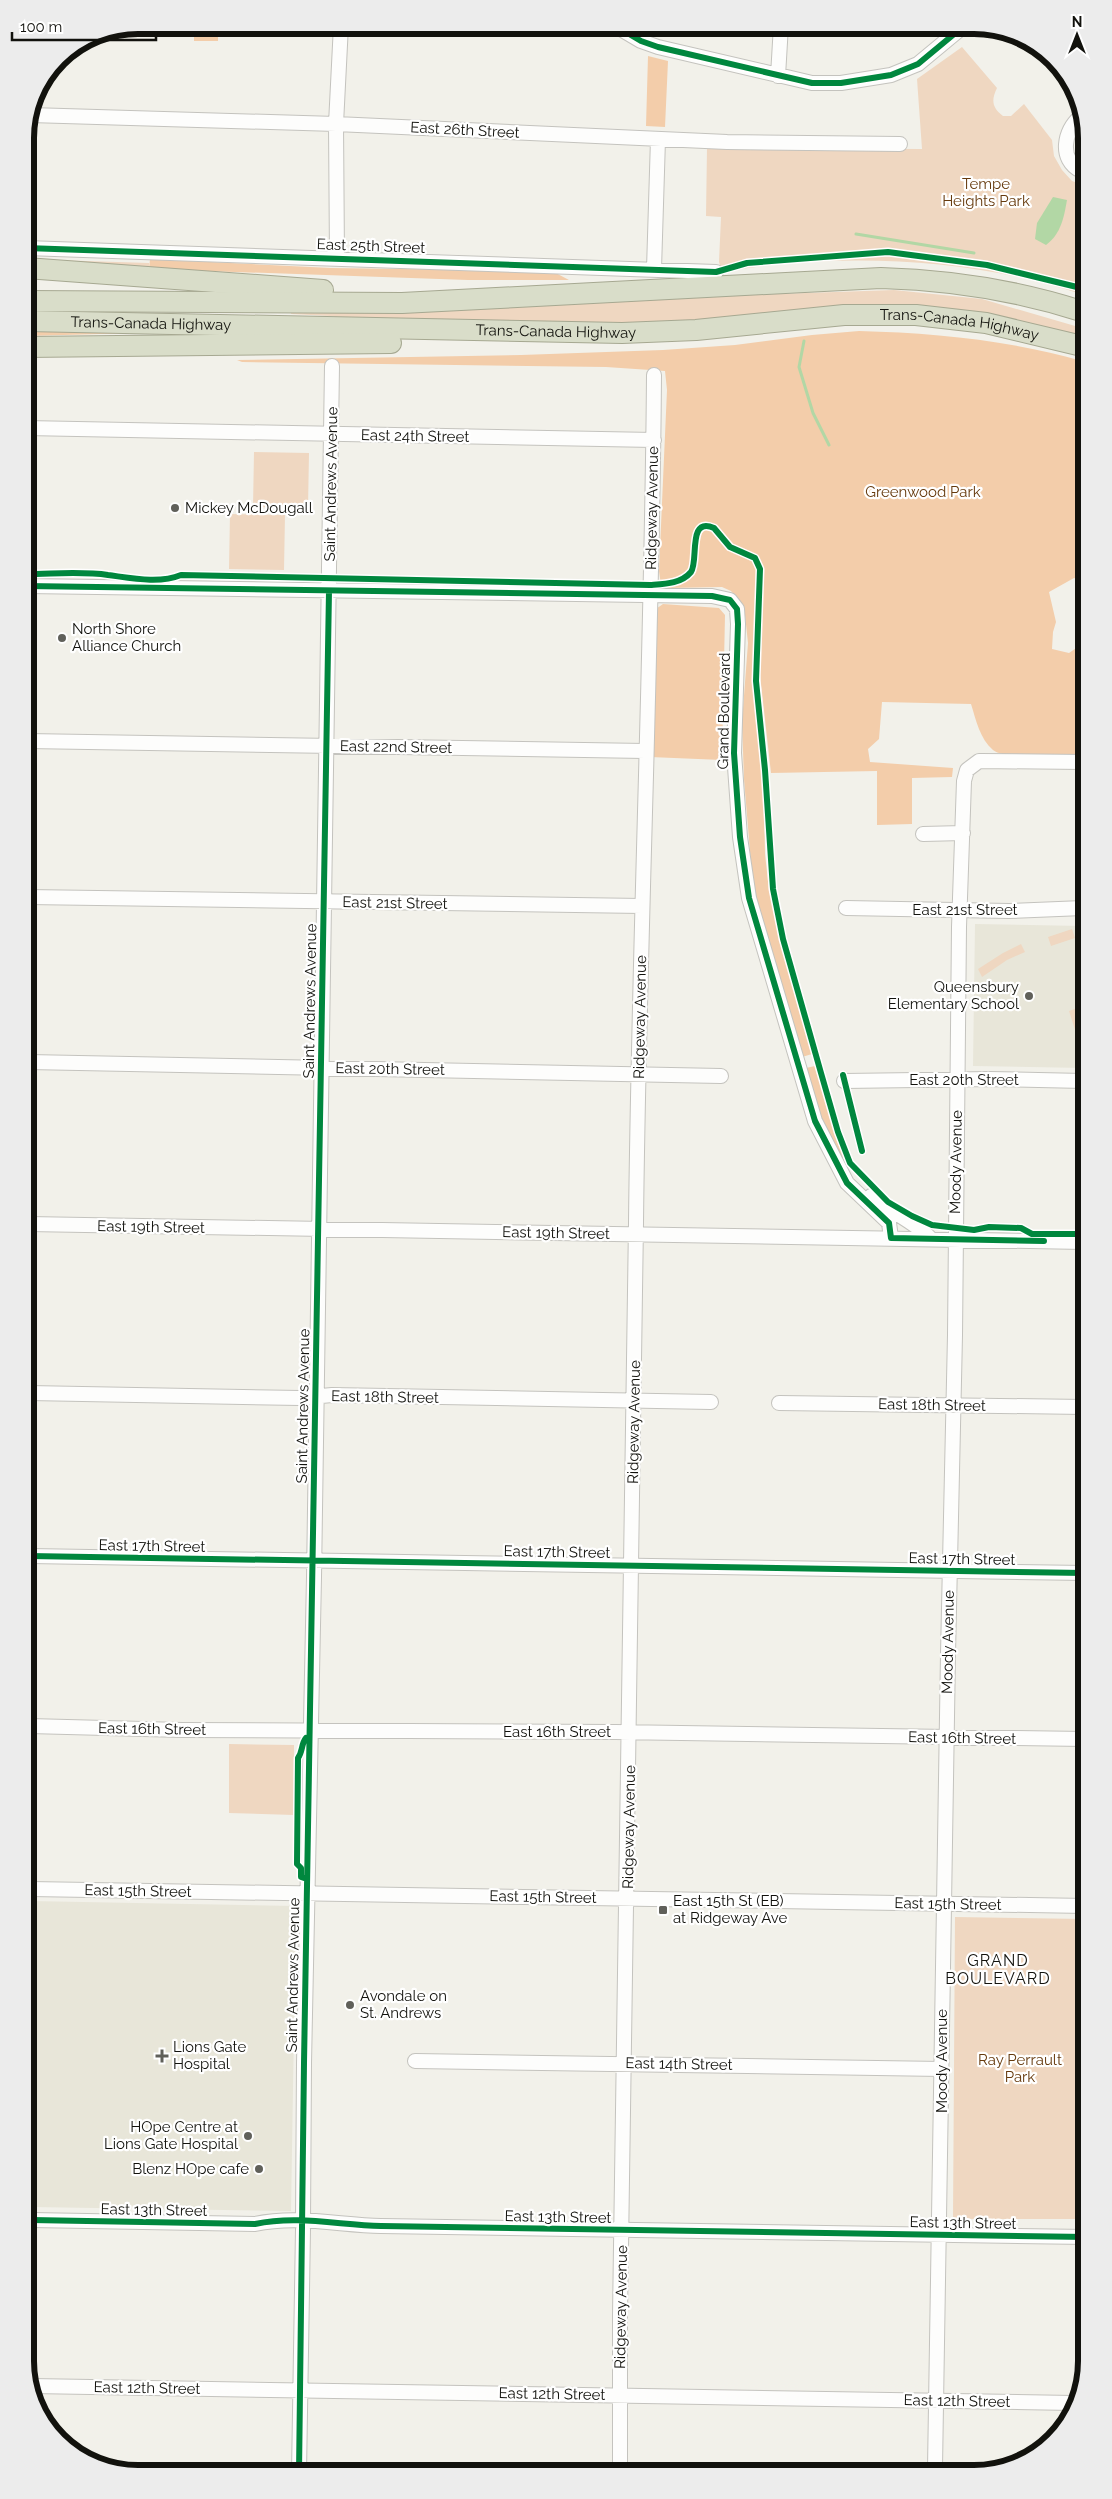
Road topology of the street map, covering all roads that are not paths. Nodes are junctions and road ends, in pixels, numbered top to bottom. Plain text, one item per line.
1 (340, 34) edge
2 (629, 34) edge
3 (781, 34) edge
4 (954, 34) edge
5 (778, 76) junction
6 (36, 115) edge
7 (1076, 120) edge
8 (336, 124) junction
9 (658, 138) junction
10 (900, 144) dead end
11 (1078, 168) edge
12 (34, 248) edge
13 (337, 257) junction
14 (34, 269) edge
15 (654, 269) junction
16 (716, 272) dead end
17 (512, 298) junction
18 (34, 301) edge
19 (1078, 310) edge
20 (34, 321) edge
21 (660, 332) junction
22 (1078, 345) edge
23 (34, 349) edge
24 (332, 366) dead end
25 (654, 375) dead end
26 (34, 428) edge
27 (332, 434) junction
28 (654, 440) junction
29 (34, 586) edge
30 (329, 591) junction
31 (650, 595) junction
32 (34, 741) edge
33 (326, 746) junction
34 (645, 751) junction
35 (1078, 762) edge
36 (923, 834) dead end
37 (963, 834) junction
38 (34, 897) edge
39 (324, 902) junction
40 (642, 906) junction
41 (846, 908) dead end
42 (1078, 908) edge
43 (960, 911) junction
44 (34, 1062) edge
45 (321, 1068) junction
46 (639, 1073) junction
47 (722, 1076) dead end
48 (957, 1080) junction
49 (844, 1081) dead end
50 (1078, 1081) edge
51 (836, 1160) junction
52 (34, 1224) edge
53 (319, 1229) junction
54 (636, 1234) junction
55 (891, 1238) junction
56 (931, 1239) junction
57 (955, 1240) junction
58 (1078, 1242) edge
59 (34, 1393) edge
60 (316, 1396) junction
61 (634, 1400) junction
62 (711, 1402) dead end
63 (779, 1404) dead end
64 (954, 1406) junction
65 (1078, 1408) edge
66 (34, 1556) edge
67 (314, 1561) junction
68 (632, 1566) junction
69 (950, 1571) junction
70 (1078, 1573) edge
71 (34, 1726) edge
72 (311, 1732) junction
73 (630, 1732) junction
74 (947, 1738) junction
75 (1078, 1739) edge
76 (34, 1889) edge
77 (308, 1893) junction
78 (628, 1898) junction
79 (945, 1904) junction
80 (1078, 1906) edge
81 (415, 2061) dead end
82 (626, 2063) junction
83 (942, 2069) junction
84 (34, 2220) edge
85 (303, 2225) junction
86 (622, 2230) junction
87 (939, 2235) junction
88 (1078, 2237) edge
89 (37, 2386) edge
90 (300, 2390) junction
91 (621, 2396) junction
92 (938, 2400) junction
93 (1069, 2403) edge
94 (299, 2465) edge
95 (620, 2465) edge
96 (936, 2465) edge

1 - 8 street
2 - 5 street
3 - 5 street
4 - 5 street
6 - 8 street, East 26th Street
7 - 11 street
8 - 9 street, East 26th Street
8 - 13 street
9 - 10 street, East 26th Street
9 - 15 street
12 - 13 street, East 25th Street
13 - 15 street, East 25th Street
14 - 17 highway
15 - 16 street, East 25th Street
17 - 18 highway, Trans-Canada Highway
17 - 19 highway, Trans-Canada Highway
20 - 21 highway, Trans-Canada Highway
21 - 22 highway, Trans-Canada Highway
21 - 23 highway
24 - 27 street, Saint Andrews Avenue
25 - 28 street, Ridgeway Avenue
26 - 27 street, East 24th Street
27 - 28 street, East 24th Street
27 - 30 street, Saint Andrews Avenue
28 - 31 street, Ridgeway Avenue
29 - 30 street
30 - 31 street
30 - 33 street, Saint Andrews Avenue
31 - 34 street, Ridgeway Avenue
31 - 51 street, Grand Boulevard
32 - 33 street, East 22nd Street
33 - 34 street, East 22nd Street
33 - 39 street, Saint Andrews Avenue
34 - 40 street, Ridgeway Avenue
35 - 37 street, Moody Avenue
36 - 37 street
37 - 43 street, Moody Avenue
38 - 39 street, East 21st Street
39 - 40 street, East 21st Street
39 - 45 street, Saint Andrews Avenue
40 - 46 street, Ridgeway Avenue
41 - 43 street, East 21st Street
42 - 43 street, East 21st Street
43 - 48 street, Moody Avenue
44 - 45 street, East 20th Street
45 - 46 street, East 20th Street
45 - 53 street, Saint Andrews Avenue
46 - 47 street, East 20th Street
46 - 54 street, Ridgeway Avenue
48 - 49 street, East 20th Street
48 - 50 street, East 20th Street
48 - 57 street, Moody Avenue
51 - 55 street, Grand Boulevard
51 - 56 street, Grand Boulevard
52 - 53 street, East 19th Street
53 - 54 street, East 19th Street
53 - 60 street, Saint Andrews Avenue
54 - 55 street, East 19th Street
54 - 61 street, Ridgeway Avenue
55 - 56 street, East 19th Street
56 - 57 street, East 19th Street
57 - 58 street, East 19th Street
57 - 64 street, Moody Avenue
59 - 60 street, East 18th Street
60 - 61 street, East 18th Street
60 - 67 street, Saint Andrews Avenue
61 - 62 street, East 18th Street
61 - 68 street, Ridgeway Avenue
63 - 64 street, East 18th Street
64 - 65 street, East 18th Street
64 - 69 street, Moody Avenue
66 - 67 street, East 17th Street
67 - 68 street, East 17th Street
67 - 72 street, Saint Andrews Avenue
68 - 69 street, East 17th Street
68 - 73 street, Ridgeway Avenue
69 - 70 street, East 17th Street
69 - 74 street, Moody Avenue
71 - 72 street, East 16th Street
72 - 73 street, East 16th Street
72 - 77 street, Saint Andrews Avenue
73 - 74 street, East 16th Street
73 - 78 street, Ridgeway Avenue
74 - 75 street, East 16th Street
74 - 79 street, Moody Avenue
76 - 77 street, East 15th Street
77 - 78 street, East 15th Street
77 - 85 street, Saint Andrews Avenue
78 - 79 street, East 15th Street
78 - 82 street, Ridgeway Avenue
79 - 80 street, East 15th Street
79 - 83 street, Moody Avenue
81 - 82 street, East 14th Street
82 - 83 street, East 14th Street
82 - 86 street, Ridgeway Avenue
83 - 87 street, Moody Avenue
84 - 85 street, East 13th Street
85 - 86 street, East 13th Street
85 - 90 street, Saint Andrews Avenue
86 - 87 street, East 13th Street
86 - 91 street, Ridgeway Avenue
87 - 88 street, East 13th Street
87 - 92 street, Moody Avenue
89 - 90 street, East 12th Street
90 - 91 street, East 12th Street
90 - 94 street, Saint Andrews Avenue
91 - 92 street, East 12th Street
91 - 95 street, Ridgeway Avenue
92 - 93 street, East 12th Street
92 - 96 street, Moody Avenue

